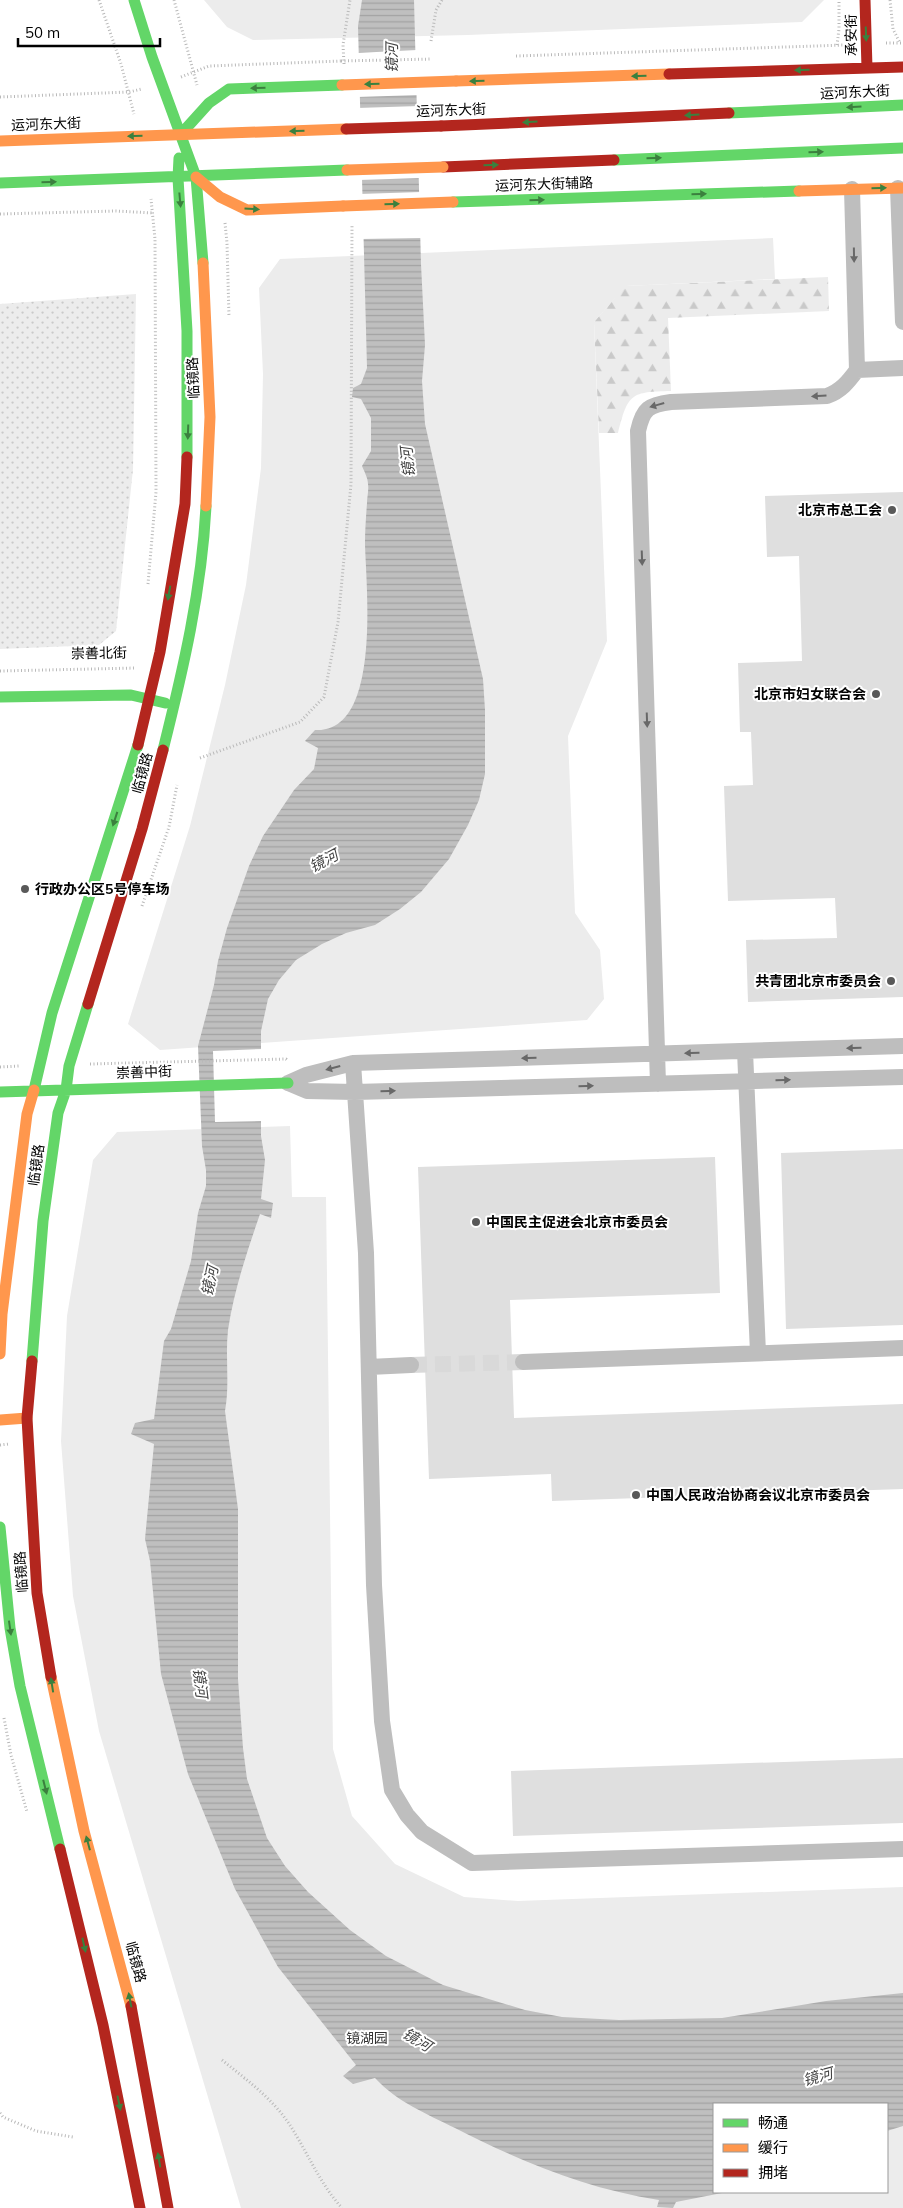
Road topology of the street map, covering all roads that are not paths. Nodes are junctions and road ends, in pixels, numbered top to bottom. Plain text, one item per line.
1 (134, 0) edge
2 (865, 0) edge
3 (903, 67) edge
4 (867, 68) junction
5 (903, 105) edge
6 (181, 134) junction
7 (0, 141) edge
8 (903, 148) edge
9 (196, 177) junction
10 (178, 178) junction
11 (0, 183) edge
12 (901, 188) edge
13 (852, 189) junction
14 (903, 322) edge
15 (903, 368) edge
16 (856, 370) junction
17 (0, 697) edge
18 (150, 700) junction
19 (174, 705) junction
20 (903, 1046) edge
21 (745, 1051) junction
22 (658, 1054) junction
23 (353, 1063) junction
24 (903, 1077) edge
25 (747, 1081) junction
26 (288, 1084) junction
27 (658, 1084) junction
28 (66, 1090) junction
29 (0, 1092) edge
30 (34, 1092) junction
31 (355, 1092) junction
32 (903, 1348) edge
33 (758, 1353) junction
34 (0, 1354) edge
35 (523, 1362) tunnel mouth
36 (411, 1365) tunnel mouth
37 (369, 1367) junction
38 (27, 1418) junction
39 (0, 1420) edge
40 (0, 1528) edge
41 (903, 1850) edge
42 (140, 2208) edge
43 (168, 2208) edge

1 - 6 street, 临镜路
2 -> 4 street, 承安街
3 - 4 street
4 -> 6 street, bridge
5 -> 6 street, 运河东大街, bridge
6 -> 7 street, 运河东大街
6 - 9 street, 临镜路
6 - 10 street, 临镜路
9 -> 8 street, bridge
9 - 10 street
9 -> 13 street, 运河东大街辅路, bridge
9 - 19 street, 临镜路
11 -> 10 street
10 -> 18 street, 临镜路
13 -> 12 street, 运河东大街辅路
12 - 14 street
13 -> 16 street
15 - 16 street
16 -> 22 street
17 - 18 street
18 - 19 street
18 -> 30 street, 临镜路
19 - 28 street, 临镜路
20 -> 21 street
21 -> 22 street
21 - 25 street
22 -> 23 street
22 - 27 street
23 -> 26 street
23 - 31 street
25 -> 24 street
25 - 27 street
25 - 33 street
26 - 28 street, 崇善中街
26 - 31 street
31 -> 27 street
28 - 30 street, 崇善中街
28 - 38 street, 临镜路
29 - 30 street, 崇善中街
30 - 34 street, 临镜路
31 - 37 street
32 - 33 street
33 - 35 street
36 - 37 street
37 - 41 street
38 - 39 street
43 -> 38 street, 临镜路
40 -> 42 street, 临镜路

